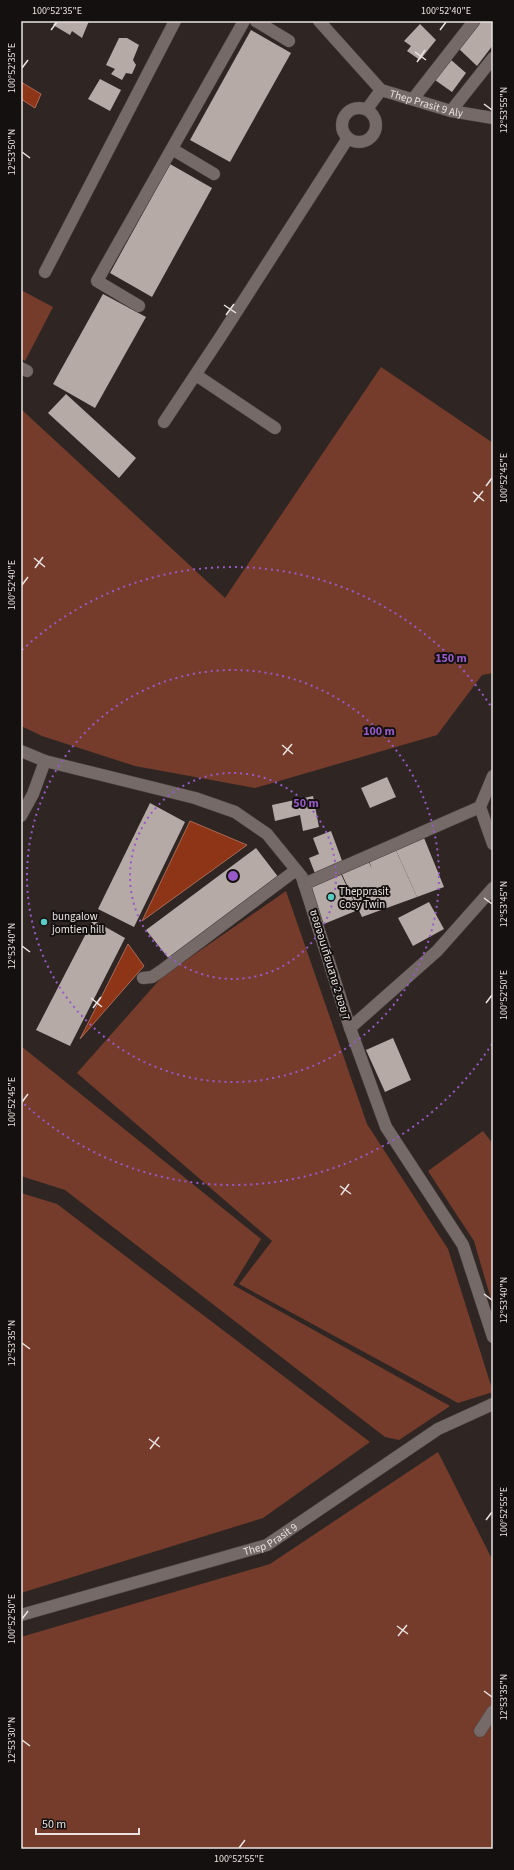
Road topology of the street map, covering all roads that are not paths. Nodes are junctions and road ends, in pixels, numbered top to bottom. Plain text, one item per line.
1 (175, 21) edge
2 (244, 21) edge
3 (256, 21) edge
4 (319, 21) edge
5 (474, 21) edge
6 (289, 41) dead end
7 (493, 58) edge
8 (381, 90) junction
9 (413, 99) junction
10 (367, 109) junction
11 (452, 111) junction
12 (493, 118) edge
13 (348, 138) junction
14 (172, 149) junction
15 (214, 174) dead end
16 (45, 272) dead end
17 (139, 306) dead end
18 (196, 375) junction
19 (164, 422) dead end
20 (276, 428) dead end
21 (21, 750) edge
22 (45, 761) junction
23 (493, 776) edge
24 (480, 807) junction
25 (21, 816) edge
26 (493, 844) edge
27 (296, 870) junction
28 (304, 884) junction
29 (493, 888) edge
30 (143, 978) dead end
31 (350, 1028) junction
32 (493, 1337) edge
33 (493, 1404) edge
34 (21, 1615) edge
35 (493, 1711) edge
36 (480, 1732) dead end

1 - 16 street
2 - 14 street
3 - 6 street
4 - 8 street, Thep Prasit 9 Aly
5 - 9 street
7 - 11 street
8 - 9 street, Thep Prasit 9 Aly
8 - 10 street
9 - 11 street, Thep Prasit 9 Aly
10 - 13 street
10 - 13 street
11 - 12 street, Thep Prasit 9 Aly
13 - 18 street
14 - 15 street
14 - 17 street
18 - 19 street
18 - 20 street
21 - 22 street, ซอยจอมเทียนสาย 2 ซอย 7
22 - 25 street
22 - 27 street, ซอยจอมเทียนสาย 2 ซอย 7
23 - 24 street
24 - 26 street
24 - 28 street
27 - 28 street, ซอยจอมเทียนสาย 2 ซอย 7
27 - 30 street
28 - 31 street, ซอยจอมเทียนสาย 2 ซอย 7
29 - 31 street
31 - 32 street, ซอยจอมเทียนสาย 2 ซอย 7
33 - 34 street, Thep Prasit 9
35 - 36 street

